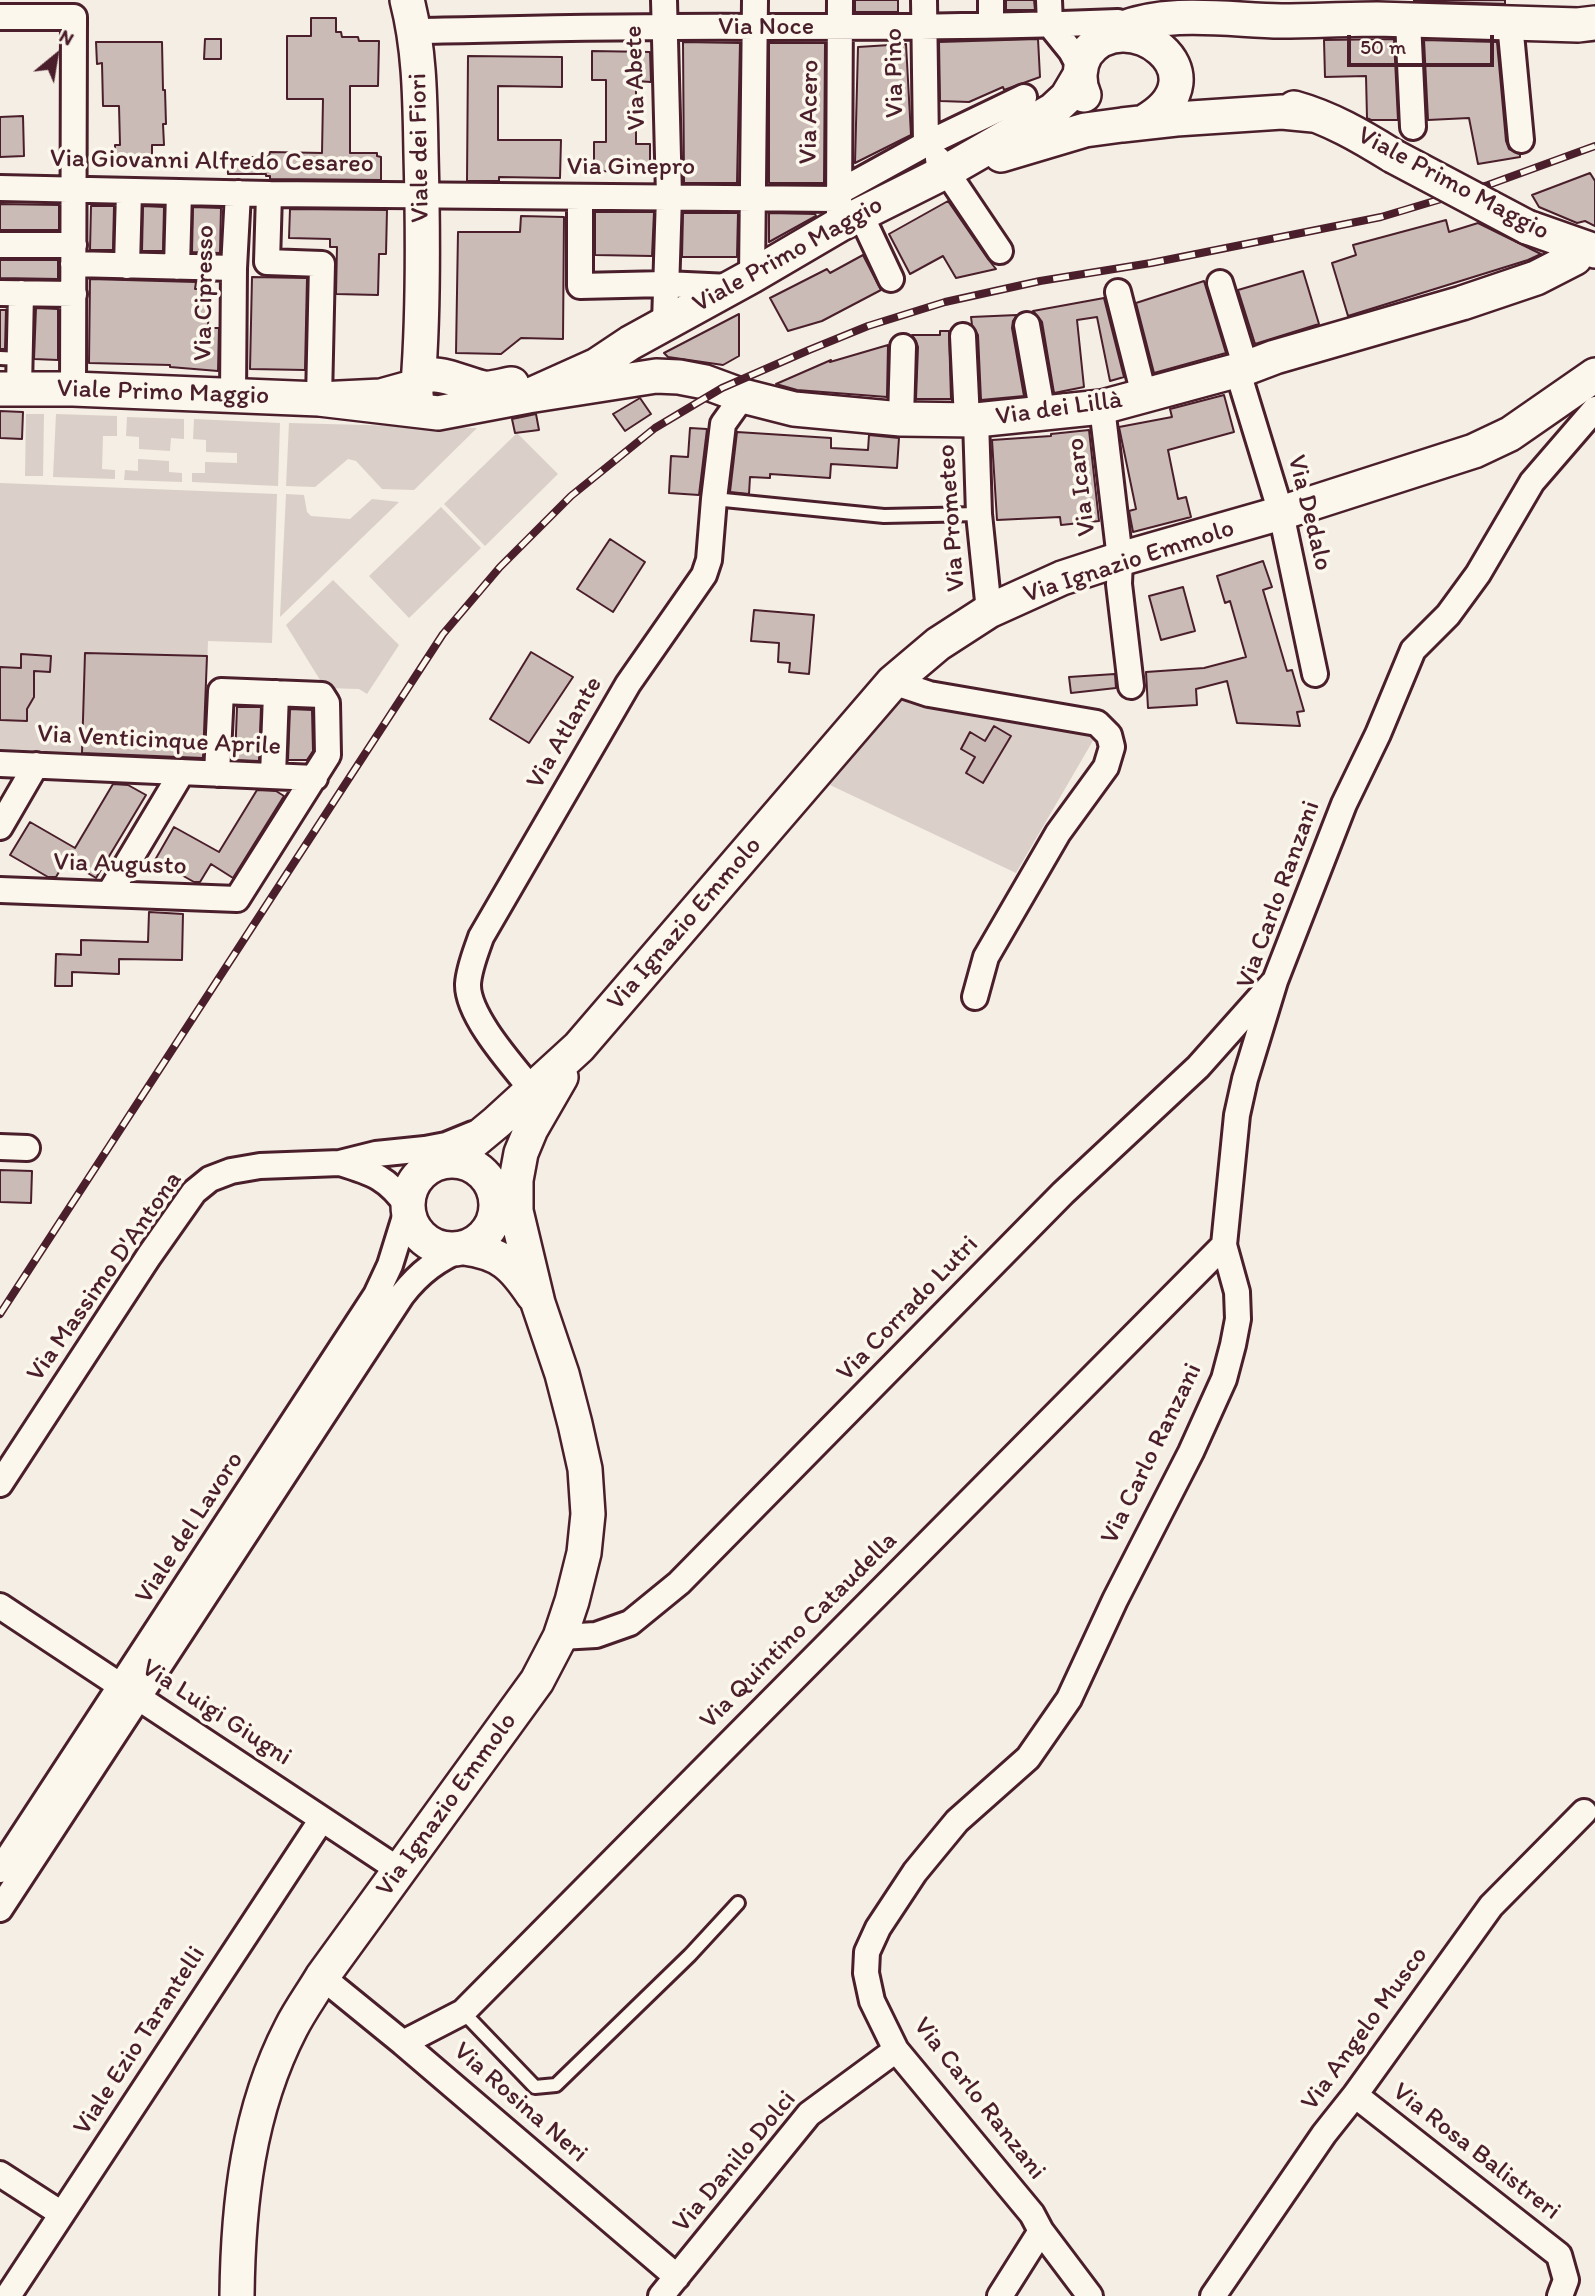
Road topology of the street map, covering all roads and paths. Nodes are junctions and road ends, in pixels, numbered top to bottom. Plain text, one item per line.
1 (664, 0) edge
2 (755, 0) edge
3 (841, 0) edge
4 (923, 0) edge
5 (990, 0) edge
6 (1049, 0) edge
7 (1375, 10) edge
8 (1427, 14) edge
9 (411, 15) edge
10 (1503, 15) edge
11 (0, 17) edge
12 (1117, 17) edge
13 (1281, 20) junction
14 (1587, 24) edge
15 (991, 25) junction
16 (1050, 25) junction
17 (923, 26) junction
18 (663, 27) junction
19 (755, 27) junction
20 (840, 28) junction
21 (1175, 69) junction
22 (1080, 71) junction
23 (1024, 97) dead end
24 (1313, 115) junction
25 (1133, 124) junction
26 (1413, 127) dead end
27 (1521, 140) dead end
28 (926, 144) junction
29 (947, 171) junction
30 (0, 188) edge
31 (74, 190) junction
32 (129, 191) junction
33 (179, 192) junction
34 (238, 193) junction
35 (269, 194) junction
36 (422, 195) junction
37 (669, 196) junction
38 (580, 197) junction
39 (751, 199) junction
40 (844, 207) junction
41 (0, 245) edge
42 (1000, 251) dead end
43 (74, 255) junction
44 (1585, 255) edge
45 (127, 266) junction
46 (177, 267) junction
47 (234, 268) junction
48 (891, 279) dead end
49 (741, 281) junction
50 (1220, 283) dead end
51 (665, 284) junction
52 (1118, 292) dead end
53 (10, 293) edge
54 (74, 294) junction
55 (665, 323) junction
56 (1027, 325) dead end
57 (963, 336) dead end
58 (629, 343) junction
59 (903, 347) dead end
60 (1242, 369) junction
61 (656, 376) junction
62 (8, 378) edge
63 (1593, 383) edge
64 (73, 389) junction
65 (433, 391) junction
66 (233, 395) junction
67 (1144, 395) junction
68 (528, 396) junction
69 (743, 396) junction
70 (319, 399) junction
71 (1102, 407) junction
72 (1043, 415) junction
73 (901, 419) junction
74 (972, 420) junction
75 (714, 499) junction
76 (1281, 513) junction
77 (979, 514) junction
78 (1120, 559) junction
79 (989, 611) junction
80 (1315, 674) dead end
81 (892, 682) junction
82 (1131, 686) dead end
83 (276, 698) junction
84 (0, 764) edge
85 (36, 765) junction
86 (182, 772) junction
87 (217, 774) junction
88 (273, 776) junction
89 (315, 778) junction
90 (0, 827) edge
91 (0, 890) edge
92 (109, 894) junction
93 (1275, 981) junction
94 (975, 997) dead end
95 (579, 1047) junction
96 (533, 1091) junction
97 (497, 1122) junction
98 (0, 1147) edge
99 (27, 1148) dead end
100 (414, 1150) junction
101 (450, 1161) junction
102 (340, 1163) junction
103 (501, 1197) junction
104 (408, 1208) junction
105 (1224, 1245) junction
106 (464, 1248) junction
107 (538, 1303) junction
108 (0, 1484) edge
109 (0, 1606) edge
110 (560, 1637) junction
111 (130, 1692) junction
112 (1589, 1815) edge
113 (322, 1819) junction
114 (0, 1870) edge
115 (399, 1870) junction
116 (738, 1903) dead end
117 (0, 1909) edge
118 (322, 1977) junction
119 (463, 2012) junction
120 (403, 2043) junction
121 (896, 2050) junction
122 (1355, 2095) junction
123 (0, 2174) edge
124 (62, 2214) junction
125 (1041, 2231) junction
126 (677, 2277) junction
127 (8, 2296) edge
128 (237, 2296) edge
129 (661, 2296) edge
130 (1000, 2296) edge
131 (1090, 2296) edge
132 (1213, 2296) edge
133 (1560, 2296) edge

1 - 18 street, Via Abete
2 - 19 street
3 - 20 street, Via Acero
4 - 17 street, Via Pino
5 - 15 street
6 - 16 street
7 - 8 street
7 - 13 street
8 - 10 street
8 - 26 street
9 - 18 street, Via Noce
9 - 36 street, Viale dei Fiori
10 - 14 street
10 - 27 street
11 - 31 street
12 - 13 street
12 - 16 street, Via Noce
12 - 21 street
12 - 22 street
13 - 21 street
15 - 16 street, Via Noce
15 - 17 street, Via Noce
16 - 22 street
17 - 20 street, Via Noce
17 - 28 street, Via Pino
18 - 19 street, Via Noce
18 - 37 street, Via Abete
19 - 20 street, Via Noce
19 - 39 street
20 - 40 street, Via Acero
21 - 24 street
21 - 25 street
22 - 25 street
22 - 29 street
23 - 28 street
24 - 25 street
24 - 44 street, Viale Primo Maggio, bridge
25 - 29 street
28 - 29 street
28 - 40 street
29 - 40 street, Viale Primo Maggio
29 - 42 street
30 - 31 street, Via Giovanni Alfredo Cesareo
31 - 32 street, Via Giovanni Alfredo Cesareo
31 - 43 street
32 - 33 street, Via Giovanni Alfredo Cesareo
32 - 45 street
33 - 34 street, Via Giovanni Alfredo Cesareo
33 - 46 street
34 - 35 street, Via Giovanni Alfredo Cesareo
34 - 47 street, Via Cipresso
35 - 36 street, Via Giovanni Alfredo Cesareo
35 - 70 street
36 - 38 street, Via Ginepro
36 - 65 street, Viale dei Fiori
37 - 38 street, Via Ginepro
37 - 39 street, Via Ginepro
37 - 51 street, Via Abete
38 - 51 street
39 - 40 street, Via Ginepro
39 - 49 street
40 - 48 street
40 - 49 street, Viale Primo Maggio
41 - 43 street
43 - 45 street
43 - 54 street
44 - 60 street, Via dei Lillà
45 - 46 street
46 - 47 street
47 - 66 street, Via Cipresso
49 - 51 street
49 - 55 street, Viale Primo Maggio
50 - 60 street, Via Dedalo
51 - 55 street, Via Abete
52 - 67 street
53 - 54 street
53 - 62 street
54 - 64 street
55 - 58 street, Viale Primo Maggio
56 - 72 street
57 - 74 street, Via Prometeo
58 - 61 street
58 - 65 street
58 - 68 street
59 - 73 street
60 - 67 street, Via dei Lillà
60 - 76 street, Via Dedalo
61 - 68 street, Via dei Lillà
61 - 69 street, Via dei Lillà
62 - 64 street, Viale Primo Maggio
63 - 76 street, Via Ignazio Emmolo
63 - 93 street, Via Carlo Ranzani
64 - 66 street, Viale Primo Maggio
65 - 68 street, Viale Primo Maggio
65 - 70 street, Viale Primo Maggio
66 - 70 street, Viale Primo Maggio
67 - 71 street, Via dei Lillà
69 - 73 street, Via dei Lillà
69 - 75 street, Via Atlante
71 - 72 street, Via dei Lillà
71 - 78 street, Via Icaro
72 - 74 street, Via dei Lillà
73 - 74 street, Via dei Lillà
74 - 77 street, Via Prometeo
75 - 77 lane
75 - 96 street, Via Atlante
76 - 78 street, Via Ignazio Emmolo
76 - 80 street, Via Dedalo
77 - 79 street, Via Prometeo
78 - 79 street, Via Ignazio Emmolo
78 - 82 street, Via Icaro
79 - 81 street, Via Ignazio Emmolo
81 - 94 street
81 - 95 street, Via Ignazio Emmolo
83 - 87 street
83 - 88 street
83 - 89 street
84 - 85 street, Via Venticinque Aprile
85 - 86 street, Via Venticinque Aprile
85 - 90 street
86 - 87 street, Via Venticinque Aprile
86 - 92 street
87 - 88 street, Via Venticinque Aprile
88 - 89 street, Via Venticinque Aprile
89 - 92 street, Via Augusto
91 - 92 street, Via Augusto
93 - 105 street, Via Carlo Ranzani
93 - 110 street, Via Corrado Lutri
95 - 96 street
95 - 103 street
96 - 97 street
97 - 100 street
97 - 101 street
98 - 99 street
100 - 101 street
100 - 102 street
101 - 103 street
101 - 104 street
102 - 104 street
102 - 108 street, Via Massimo D'Antona
103 - 106 street
103 - 107 street
104 - 106 street
104 - 111 street, Viale del Lavoro
105 - 119 street, Via Quintino Cataudella
105 - 121 street, Via Carlo Ranzani
106 - 107 street
106 - 111 street
107 - 110 street, Via Ignazio Emmolo
109 - 111 street, Via Luigi Giugni
110 - 115 street, Via Ignazio Emmolo
111 - 113 street, Via Luigi Giugni
111 - 114 street, Viale del Lavoro
111 - 117 street
112 - 122 street, Via Angelo Musco
113 - 115 street, Via Luigi Giugni
113 - 124 street, Viale Ezio Tarantelli
115 - 118 street, Via Ignazio Emmolo
116 - 119 lane
118 - 120 street, Via Rosina Neri
118 - 128 street, Via Ignazio Emmolo
119 - 120 street, Via Quintino Cataudella
120 - 126 street, Via Rosina Neri
121 - 125 street, Via Carlo Ranzani
121 - 126 street, Via Danilo Dolci
122 - 132 street, Via Angelo Musco
122 - 133 street, Via Rosa Balistreri
123 - 124 street
124 - 127 street, Viale Ezio Tarantelli
125 - 130 street
125 - 131 street, Via Carlo Ranzani
126 - 129 street, Via Danilo Dolci

